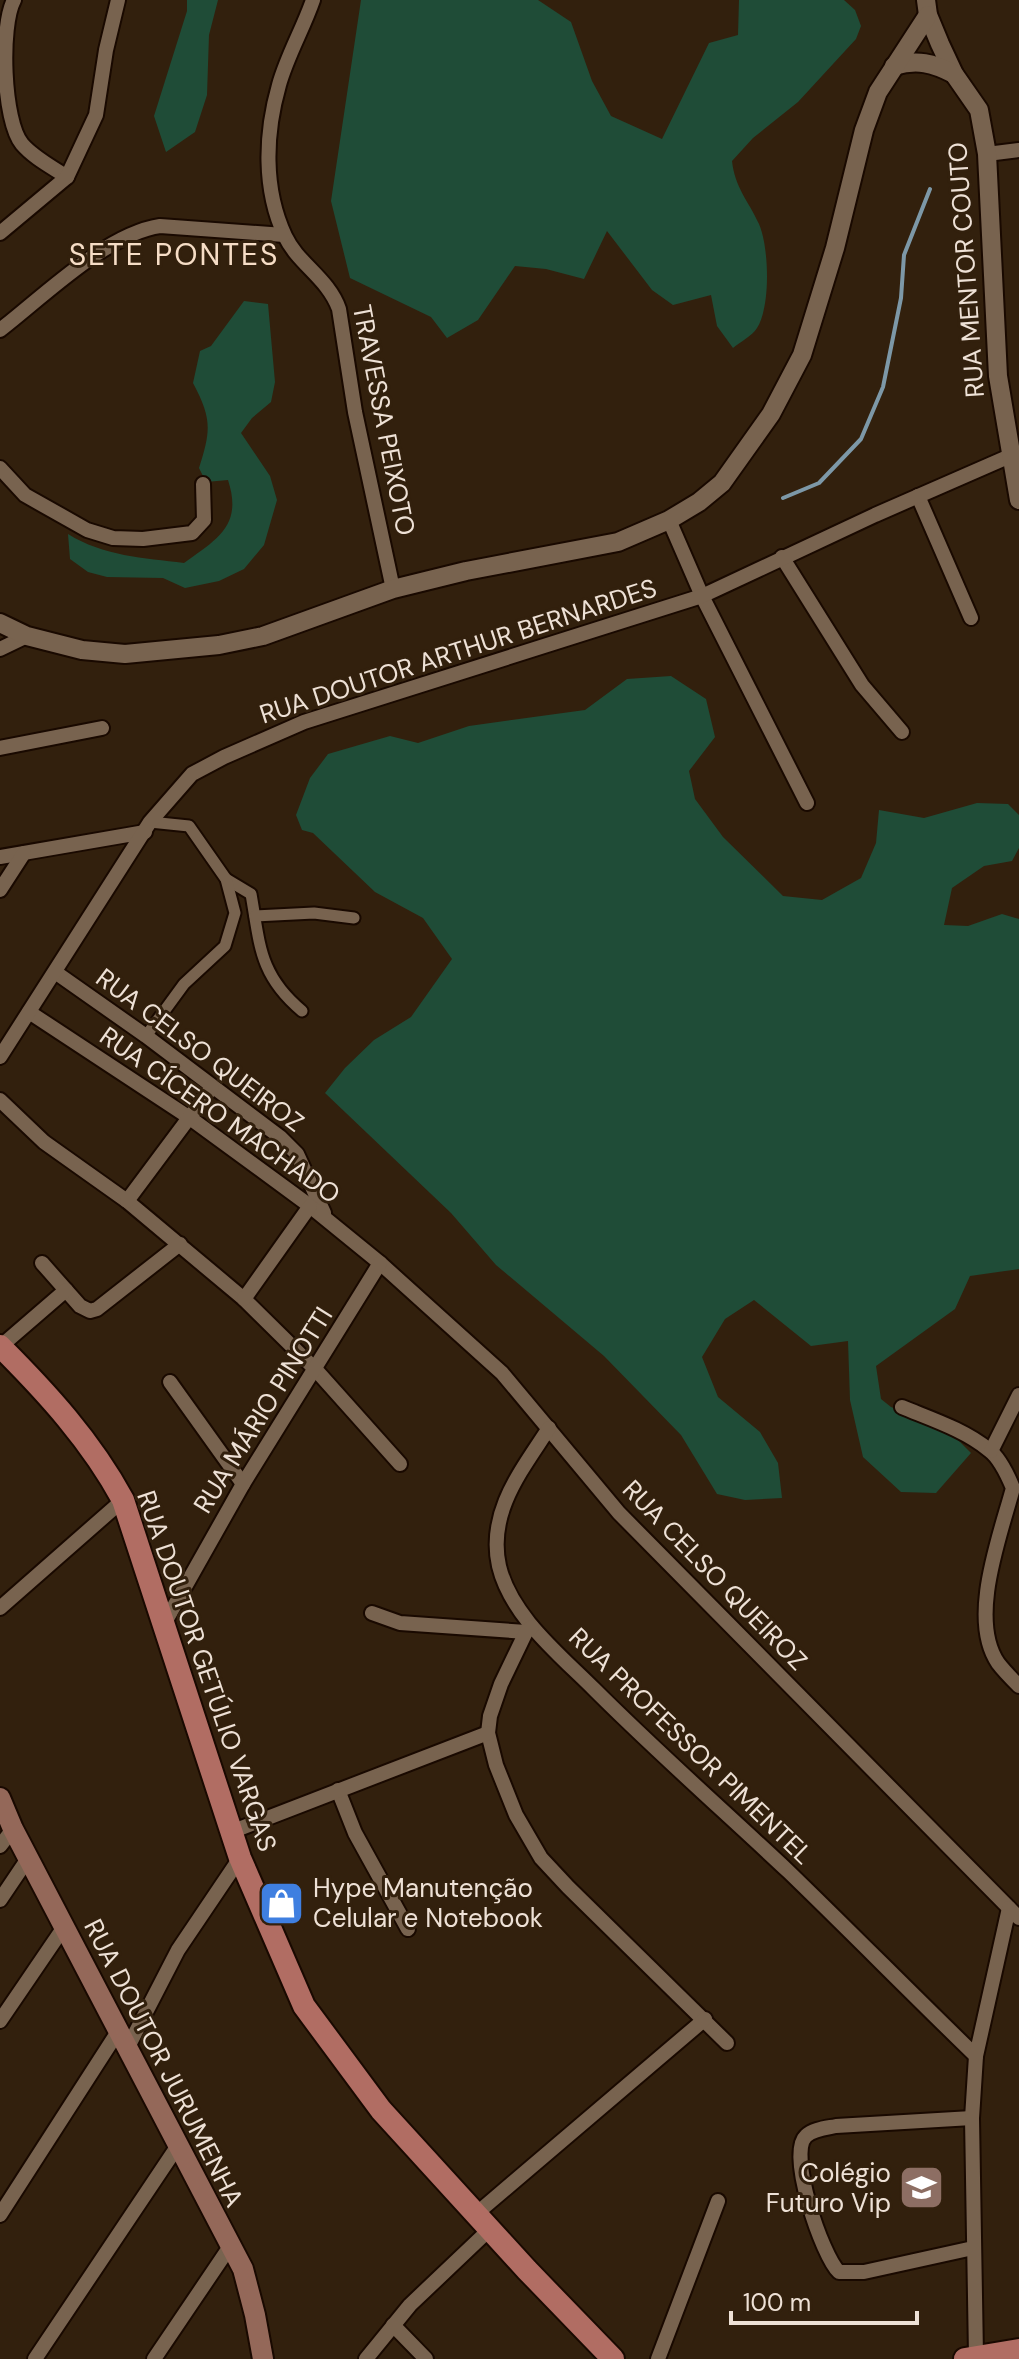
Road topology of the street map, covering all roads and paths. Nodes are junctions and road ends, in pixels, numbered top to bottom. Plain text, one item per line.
1 (14, 0) edge
2 (118, 0) edge
3 (313, 0) edge
4 (927, 8) edge
5 (894, 66) junction
6 (954, 74) junction
7 (1019, 150) edge
8 (987, 154) junction
9 (67, 177) junction
10 (0, 233) edge
11 (284, 235) junction
12 (0, 330) edge
13 (1010, 456) junction
14 (0, 468) edge
15 (203, 484) dead end
16 (918, 496) junction
17 (1019, 500) edge
18 (669, 520) junction
19 (782, 557) junction
20 (393, 589) junction
21 (702, 596) junction
22 (971, 618) dead end
23 (0, 623) edge
24 (27, 636) junction
25 (0, 649) edge
26 (102, 728) dead end
27 (902, 732) dead end
28 (0, 748) edge
29 (807, 803) dead end
30 (148, 827) junction
31 (24, 853) junction
32 (0, 857) edge
33 (226, 879) junction
34 (0, 890) edge
35 (255, 916) junction
36 (354, 918) dead end
37 (55, 972) junction
38 (302, 1011) dead end
39 (29, 1012) junction
40 (146, 1036) junction
41 (4, 1038) edge
42 (0, 1057) edge
43 (212, 1087) junction
44 (0, 1100) edge
45 (190, 1118) junction
46 (127, 1201) junction
47 (310, 1206) junction
48 (326, 1218) junction
49 (180, 1244) junction
50 (42, 1263) dead end
51 (380, 1263) junction
52 (66, 1290) junction
53 (244, 1299) junction
54 (0, 1347) edge
55 (316, 1370) junction
56 (170, 1382) dead end
57 (1019, 1395) edge
58 (902, 1407) dead end
59 (549, 1428) junction
60 (991, 1451) junction
61 (400, 1464) dead end
62 (243, 1484) junction
63 (123, 1500) junction
64 (0, 1608) edge
65 (372, 1613) dead end
66 (164, 1624) junction
67 (529, 1630) junction
68 (1019, 1686) edge
69 (488, 1733) junction
70 (338, 1790) junction
71 (0, 1798) edge
72 (231, 1832) junction
73 (7, 1838) edge
74 (29, 1857) junction
75 (240, 1858) junction
76 (0, 1900) edge
77 (1014, 1913) edge
78 (64, 1927) junction
79 (408, 1929) dead end
80 (705, 2019) junction
81 (0, 2021) edge
82 (124, 2039) junction
83 (727, 2043) dead end
84 (976, 2056) junction
85 (972, 2118) junction
86 (177, 2147) junction
87 (718, 2201) dead end
88 (0, 2215) edge
89 (483, 2222) junction
90 (231, 2245) junction
91 (973, 2248) junction
92 (393, 2325) junction
93 (1019, 2350) edge
94 (971, 2357) edge
95 (35, 2359) edge
96 (154, 2359) edge
97 (263, 2359) edge
98 (366, 2359) edge
99 (426, 2359) edge
100 (613, 2359) edge
101 (658, 2359) edge

1 - 9 street
2 - 9 street
3 - 11 street, TRAVESSA PEIXOTO
4 - 5 street
4 - 6 street, RUA MENTOR COUTO
5 - 6 street
5 - 18 street
6 - 8 street, RUA MENTOR COUTO
7 - 8 street
8 - 13 street, RUA MENTOR COUTO
9 - 10 street
11 - 12 street
11 - 20 street, TRAVESSA PEIXOTO
13 - 16 street, RUA DOUTOR ARTHUR BERNARDES
13 - 17 street, RUA MENTOR COUTO
14 - 15 street
16 - 19 street, RUA DOUTOR ARTHUR BERNARDES
16 - 22 street
18 - 20 street
18 - 21 street
19 - 21 street, RUA DOUTOR ARTHUR BERNARDES
19 - 27 street
20 - 24 street
21 - 29 street
21 - 30 street, RUA DOUTOR ARTHUR BERNARDES
23 - 24 street
24 - 25 street
26 - 28 street
30 - 31 street
30 - 33 street
30 - 37 street, RUA DOUTOR ARTHUR BERNARDES
31 - 32 street
31 - 34 street
33 - 35 street
33 - 40 street
35 - 36 street
35 - 38 street
37 - 39 street, RUA DOUTOR ARTHUR BERNARDES
37 - 40 street, RUA CELSO QUEIROZ
39 - 41 street, RUA DOUTOR ARTHUR BERNARDES
39 - 45 street, RUA CÍCERO MACHADO
40 - 43 street, RUA CELSO QUEIROZ
41 - 42 street, RUA DOUTOR ARTHUR BERNARDES
43 - 45 street
43 - 48 street, RUA CELSO QUEIROZ
44 - 46 street
45 - 46 street
45 - 47 street, RUA CÍCERO MACHADO
46 - 49 street
47 - 48 street, RUA CÍCERO MACHADO
47 - 53 street
48 - 51 street, RUA CÍCERO MACHADO
49 - 52 street
49 - 53 street
50 - 52 street
51 - 55 street, RUA MÁRIO PINOTTI
51 - 59 street, RUA CELSO QUEIROZ
52 - 54 street
53 - 55 street
54 - 63 main road, RUA DOUTOR GETÚLIO VARGAS
55 - 61 street
55 - 62 street, RUA MÁRIO PINOTTI
56 - 62 street
57 - 60 street
58 - 60 street
59 - 67 street, RUA PROFESSOR PIMENTEL
59 - 77 street, RUA CELSO QUEIROZ
60 - 68 street
62 - 66 street, RUA MÁRIO PINOTTI
63 - 64 street
63 - 66 main road, RUA DOUTOR GETÚLIO VARGAS
65 - 67 street
66 - 72 main road, RUA DOUTOR GETÚLIO VARGAS
67 - 69 street
67 - 84 street, RUA PROFESSOR PIMENTEL
69 - 70 street
69 - 80 street
70 - 72 street
70 - 79 street
71 - 73 main road, RUA DOUTOR JURUMENHA
72 - 75 main road, RUA DOUTOR GETÚLIO VARGAS
73 - 74 main road, RUA DOUTOR JURUMENHA
74 - 76 street
74 - 78 main road, RUA DOUTOR JURUMENHA
75 - 82 street
75 - 89 main road, RUA DOUTOR GETÚLIO VARGAS
77 - 84 street
78 - 81 street
78 - 82 main road, RUA DOUTOR JURUMENHA
80 - 83 street
80 - 89 street
82 - 86 main road, RUA DOUTOR JURUMENHA
82 - 88 street
84 - 85 street
85 - 91 street
85 - 91 street
86 - 90 main road, RUA DOUTOR JURUMENHA
86 - 95 street
87 - 101 street
89 - 92 street
89 - 100 main road, RUA DOUTOR GETÚLIO VARGAS
90 - 96 street
90 - 97 main road, RUA DOUTOR JURUMENHA
91 - 94 street
92 - 98 street
92 - 99 street
93 - 94 main road

